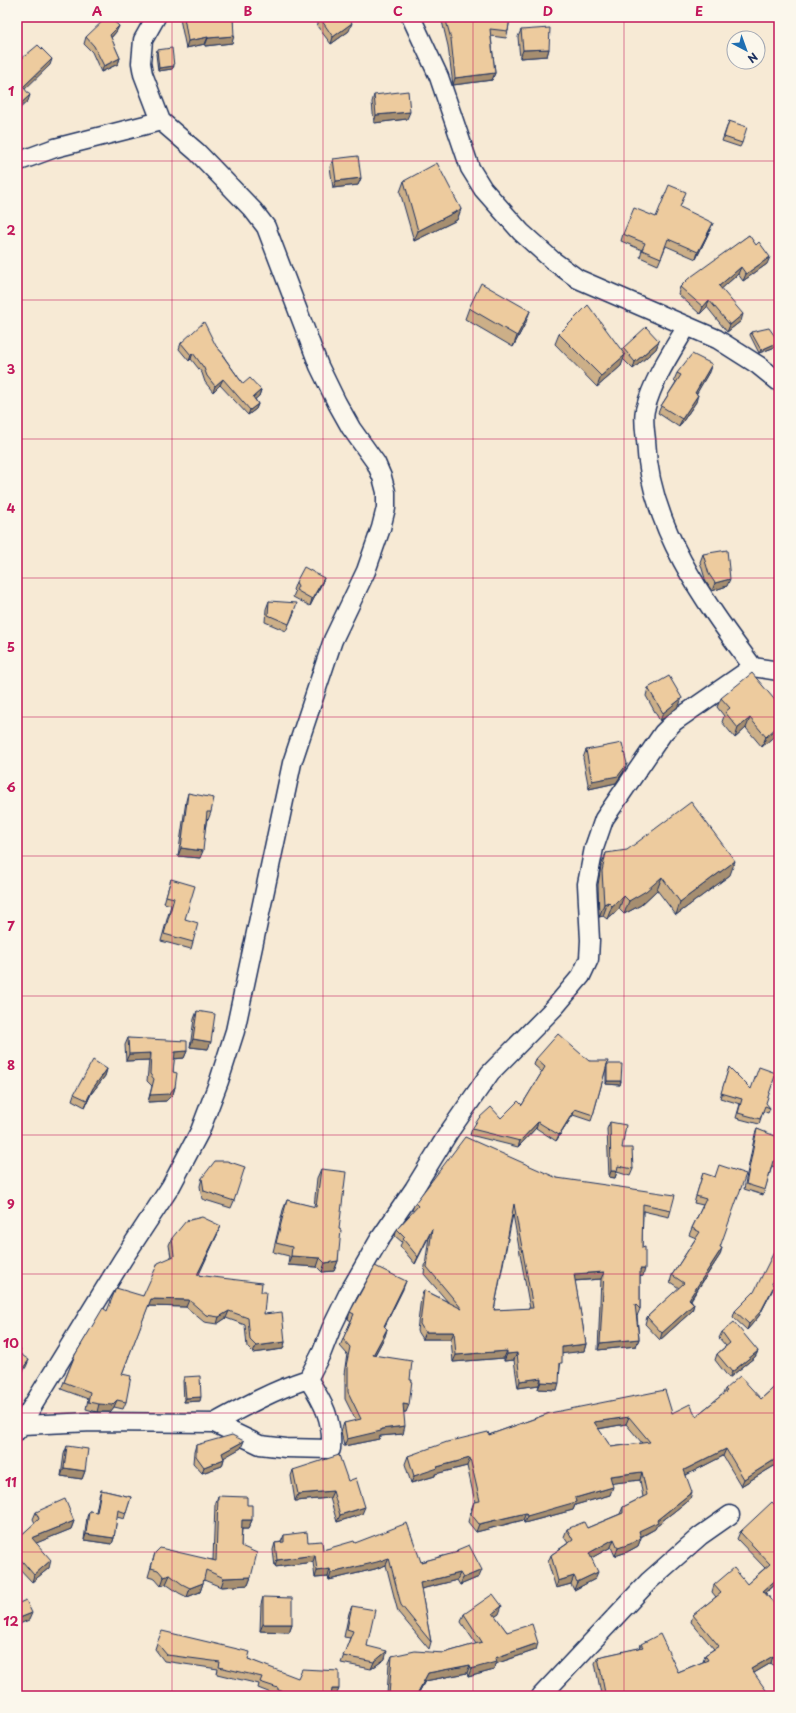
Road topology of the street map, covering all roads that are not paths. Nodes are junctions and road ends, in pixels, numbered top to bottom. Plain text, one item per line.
1 (156, 17) edge
2 (411, 17) edge
3 (161, 121) junction
4 (17, 162) edge
5 (687, 326) junction
6 (779, 382) edge
7 (753, 667) junction
8 (779, 671) edge
9 (308, 1379) junction
10 (214, 1423) junction
11 (19, 1428) edge
12 (730, 1515) dead end
13 (541, 1696) edge

1 - 3 street
2 - 5 street
3 - 4 street
3 - 11 street
5 - 6 street
5 - 7 street
7 - 8 street
7 - 9 street
9 - 10 street
9 - 10 street
10 - 11 street
12 - 13 street

